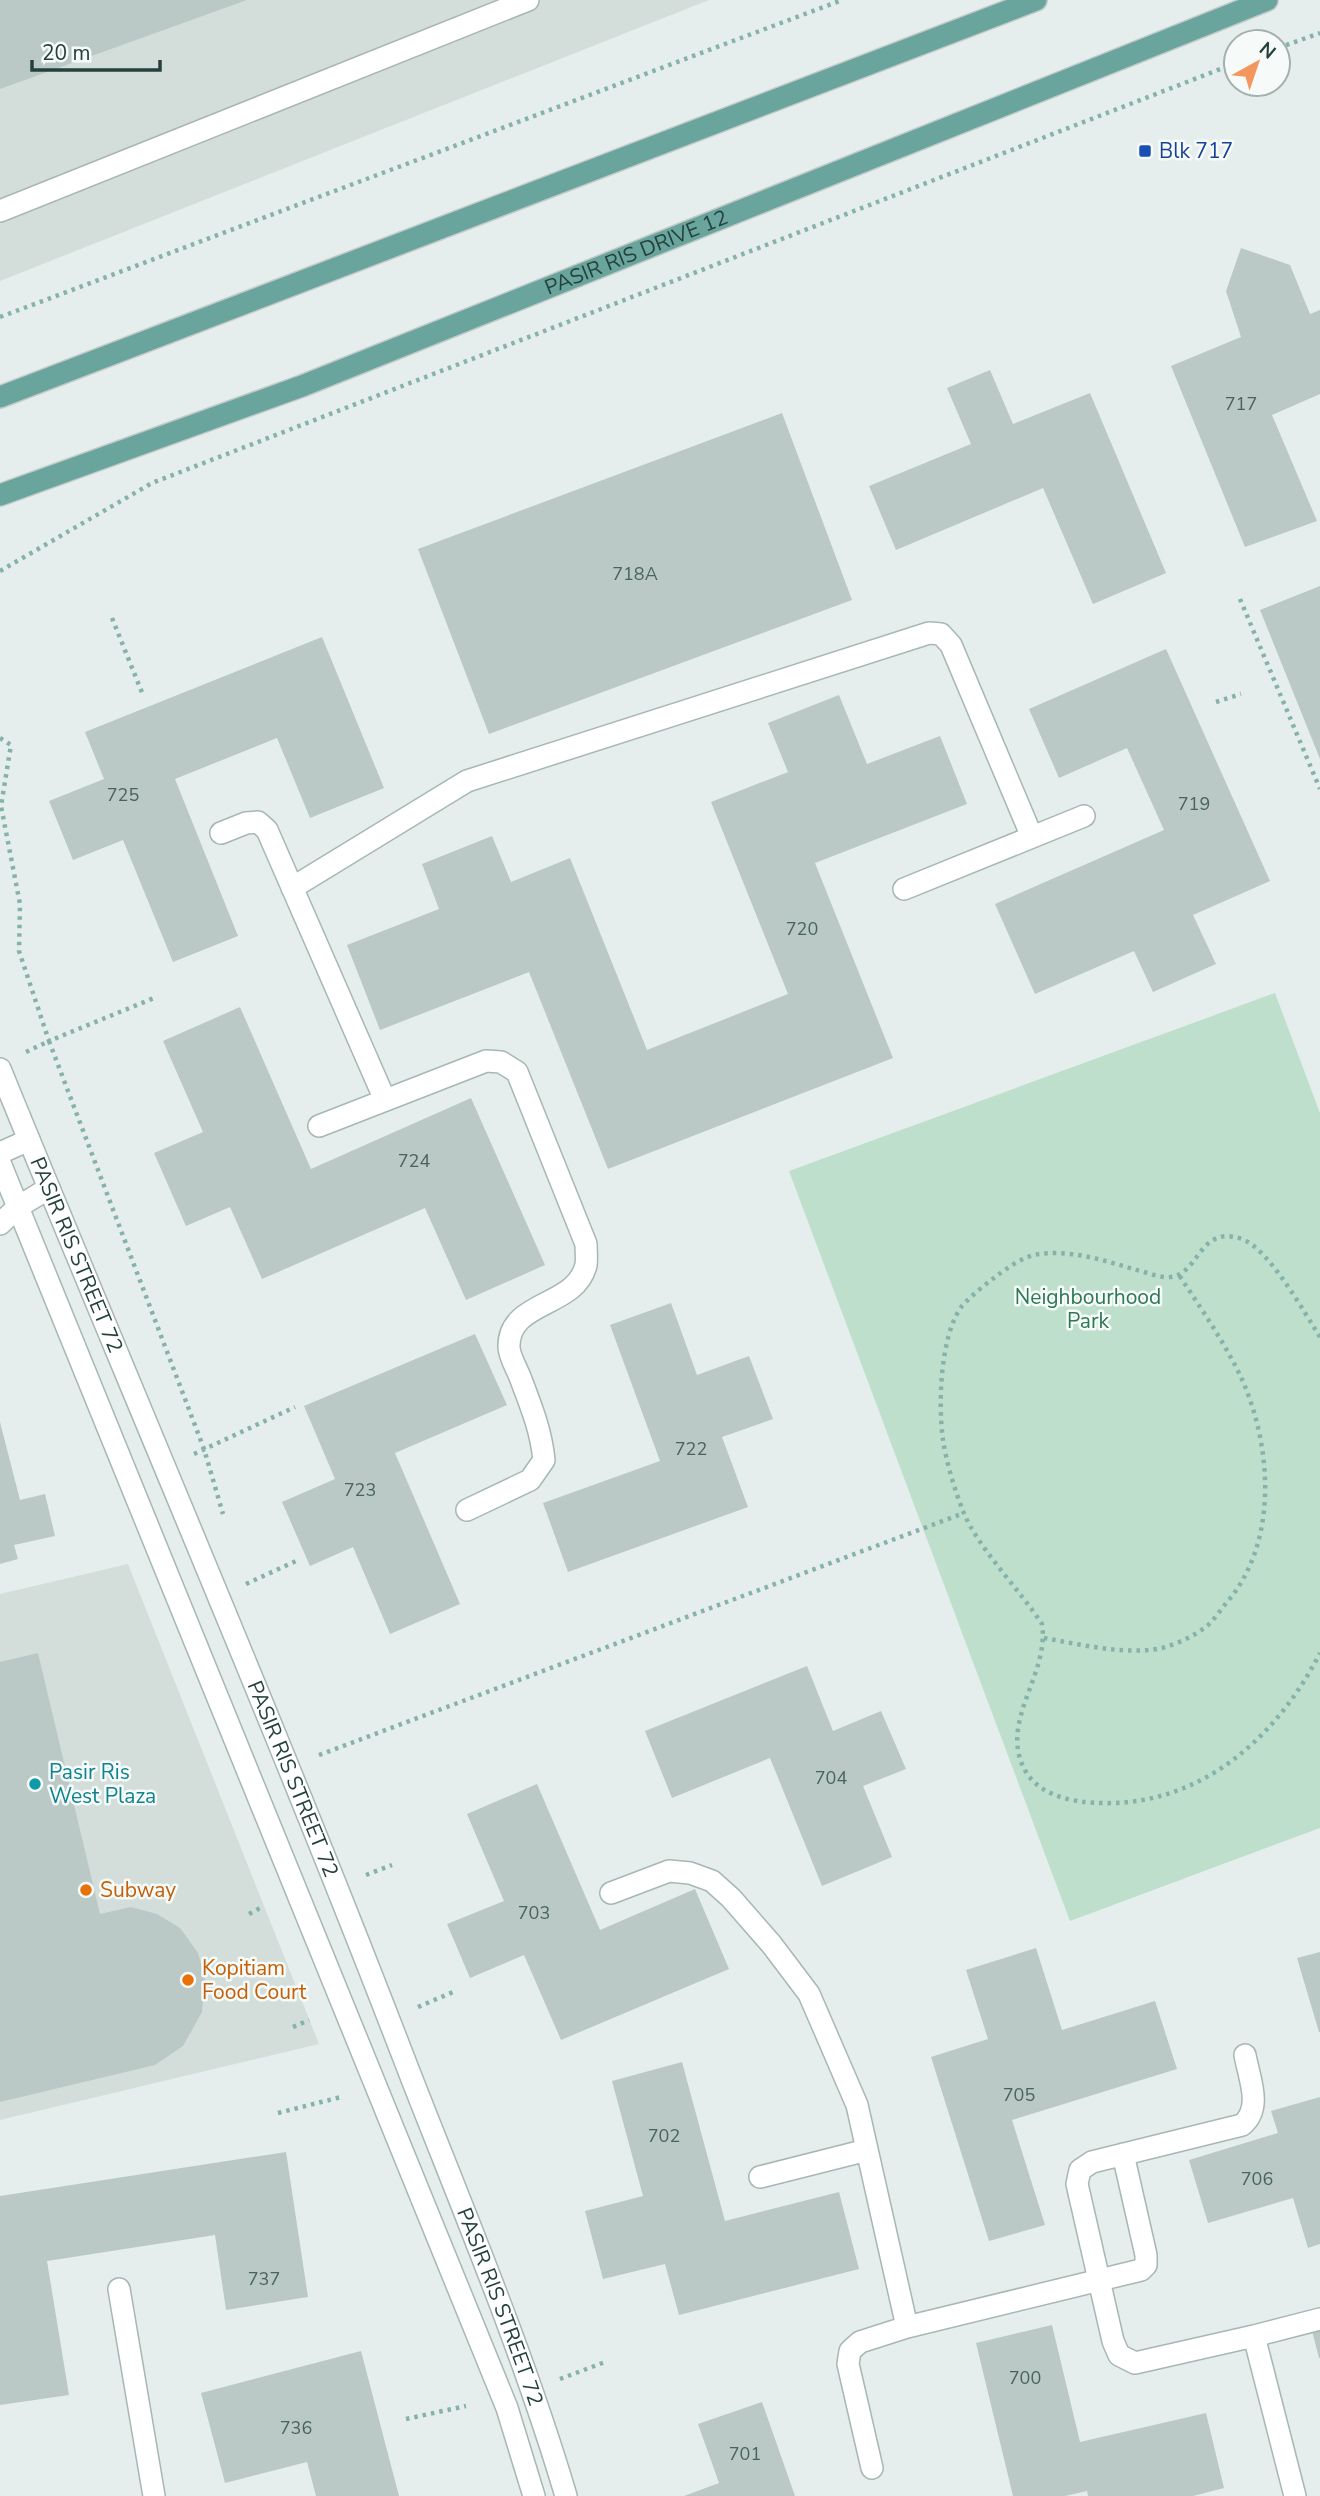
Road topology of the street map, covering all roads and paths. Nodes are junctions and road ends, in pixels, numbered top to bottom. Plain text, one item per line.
1 (528, 0) edge
2 (842, 0) edge
3 (1036, 0) edge
4 (1267, 0) edge
5 (1320, 33) edge
6 (1292, 43) edge
7 (1222, 68) edge
8 (0, 211) edge
9 (0, 317) edge
10 (0, 397) edge
11 (47, 477) junction
12 (0, 495) edge
13 (0, 510) edge
14 (0, 571) edge
15 (1240, 599) dead end
16 (112, 618) dead end
17 (1241, 694) dead end
18 (143, 695) dead end
19 (1216, 702) dead end
20 (0, 738) edge
21 (1320, 789) edge
22 (1084, 816) dead end
23 (221, 833) dead end
24 (1032, 837) junction
25 (292, 888) junction
26 (904, 889) dead end
27 (154, 998) dead end
28 (0, 1069) edge
29 (385, 1100) junction
30 (318, 1126) dead end
31 (29, 1140) junction
32 (0, 1153) edge
33 (0, 1163) edge
34 (49, 1188) junction
35 (18, 1207) junction
36 (0, 1224) edge
37 (1179, 1275) junction
38 (1320, 1337) edge
39 (295, 1407) dead end
40 (204, 1449) dead end
41 (467, 1510) dead end
42 (964, 1513) junction
43 (296, 1561) dead end
44 (255, 1579) dead end
45 (1044, 1638) junction
46 (1320, 1653) edge
47 (312, 1758) dead end
48 (392, 1866) dead end
49 (363, 1877) dead end
50 (611, 1893) dead end
51 (264, 1906) dead end
52 (249, 1914) dead end
53 (453, 1992) dead end
54 (415, 2009) dead end
55 (309, 2020) dead end
56 (293, 2027) dead end
57 (1245, 2055) dead end
58 (341, 2097) dead end
59 (278, 2113) dead end
60 (867, 2150) junction
61 (1123, 2154) junction
62 (760, 2177) dead end
63 (1097, 2280) junction
64 (119, 2289) dead end
65 (1320, 2319) edge
66 (907, 2327) junction
67 (1254, 2336) junction
68 (605, 2362) dead end
69 (563, 2378) dead end
70 (466, 2406) dead end
71 (406, 2419) dead end
72 (872, 2468) dead end
73 (154, 2496) edge
74 (534, 2496) edge
75 (566, 2496) edge
76 (1294, 2496) edge

1 - 8 street
2 - 9 path
3 - 10 main road
4 - 11 main road, PASIR RIS DRIVE 12
5 - 6 path
7 - 14 path
11 - 12 main road, PASIR RIS DRIVE 12
11 - 13 main road
15 - 21 path
16 - 18 path
17 - 19 path
20 - 27 path
22 - 24 street
23 - 25 street
24 - 25 street
24 - 26 street
25 - 29 street
28 - 31 street, PASIR RIS STREET 72
29 - 30 street
29 - 41 street
31 - 32 street
31 - 34 street, PASIR RIS STREET 72
33 - 35 street, PASIR RIS STREET 72
34 - 35 street
34 - 75 street, PASIR RIS STREET 72
35 - 36 street
35 - 74 street, PASIR RIS STREET 72
37 - 38 path
37 - 42 path
37 - 45 path
39 - 40 path
42 - 45 path
42 - 47 path
43 - 44 path
45 - 46 path
48 - 49 path
50 - 60 street
51 - 52 path
53 - 54 path
55 - 56 path
57 - 61 street
58 - 59 path
60 - 62 street
60 - 66 street
61 - 63 street
61 - 63 street
63 - 66 street
63 - 67 street
64 - 73 street
65 - 67 street
66 - 72 street
67 - 76 street
68 - 69 path
70 - 71 path

